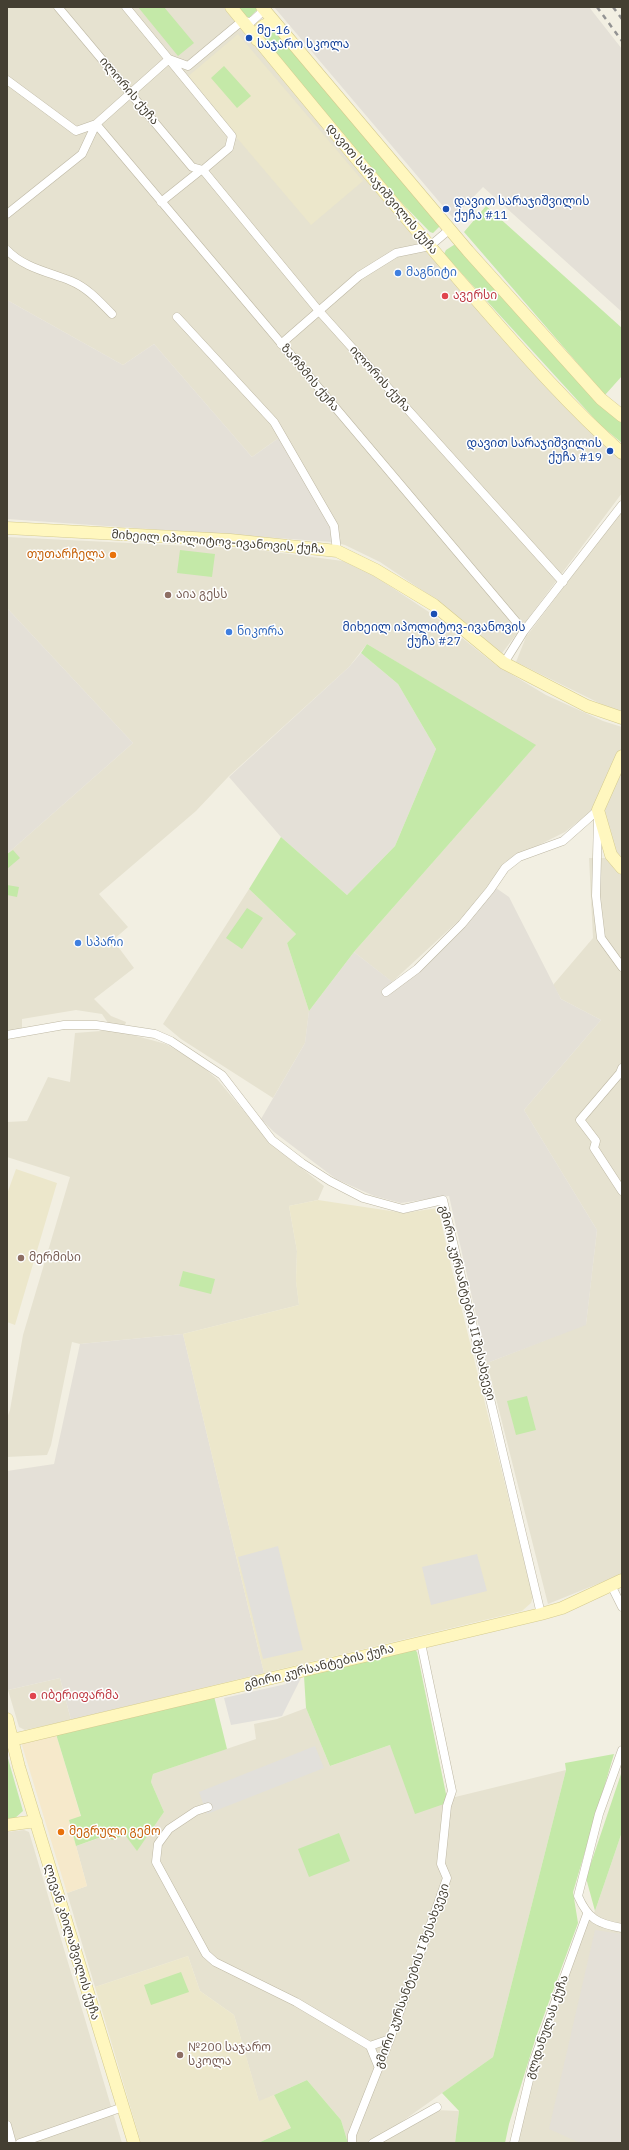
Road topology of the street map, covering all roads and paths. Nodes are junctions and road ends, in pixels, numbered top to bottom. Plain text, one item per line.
1 (58, 7) edge
2 (126, 7) edge
3 (231, 7) edge
4 (262, 7) edge
5 (242, 21) junction
6 (275, 23) junction
7 (257, 40) junction
8 (169, 59) junction
9 (7, 80) edge
10 (130, 93) junction
11 (96, 124) junction
12 (202, 170) junction
13 (161, 202) junction
14 (7, 214) edge
15 (450, 229) junction
16 (430, 246) junction
17 (7, 250) edge
18 (319, 311) junction
19 (112, 314) dead end
20 (178, 316) dead end
21 (281, 344) junction
22 (622, 416) edge
23 (622, 453) edge
24 (621, 507) edge
25 (7, 528) edge
26 (337, 551) junction
27 (563, 582) junction
28 (524, 631) junction
29 (504, 663) junction
30 (622, 718) edge
31 (622, 756) edge
32 (598, 810) junction
33 (622, 868) edge
34 (622, 967) edge
35 (386, 992) dead end
36 (7, 1035) edge
37 (622, 1068) edge
38 (622, 1191) edge
39 (617, 1584) edge
40 (622, 1607) edge
41 (541, 1614) junction
42 (421, 1643) junction
43 (7, 1719) edge
44 (12, 1740) junction
45 (622, 1750) edge
46 (208, 1807) dead end
47 (36, 1821) junction
48 (7, 1825) edge
49 (588, 1914) junction
50 (622, 1928) edge
51 (390, 2039) junction
52 (370, 2046) junction
53 (379, 2068) junction
54 (123, 2107) junction
55 (437, 2107) dead end
56 (7, 2125) edge
57 (12, 2143) edge
58 (20, 2143) edge
59 (134, 2143) edge
60 (352, 2143) edge
61 (373, 2143) edge
62 (514, 2143) edge

1 - 10 street, ილორის ქუჩა
2 - 8 street
3 - 5 main road, დავით სარაჯიშვილის ქუჩა
4 - 5 street
4 - 6 main road
5 - 7 main road, დავით სარაჯიშვილის ქუჩა
5 - 8 street
6 - 7 main road
6 - 15 main road
7 - 16 main road, დავით სარაჯიშვილის ქუჩა
8 - 10 street
8 - 12 street
9 - 11 street
10 - 11 street
10 - 12 street, ილორის ქუჩა
11 - 13 street, ზარზმის ქუჩა
11 - 14 street
12 - 13 street
12 - 18 street, ილორის ქუჩა
13 - 21 street, ზარზმის ქუჩა
15 - 16 street
15 - 22 main road
16 - 18 street
16 - 23 main road, დავით სარაჯიშვილის ქუჩა
17 - 19 street
18 - 21 street
18 - 27 street, ილორის ქუჩა
20 - 26 street
21 - 28 street, ზარზმის ქუჩა
24 - 27 street
25 - 26 main road, მიხეილ იპოლიტოვ-ივანოვის ქუჩა
26 - 29 main road, მიხეილ იპოლიტოვ-ივანოვის ქუჩა
27 - 28 street
28 - 29 street
29 - 30 main road, მიხეილ იპოლიტოვ-ივანოვის ქუჩა
31 - 32 main road
32 - 33 main road
32 - 34 street
32 - 35 street
36 - 41 street, გმირი კურსანტების II შესახვევი
37 - 38 street
39 - 40 street
39 - 41 main road, გმირი კურსანტების ქუჩა
41 - 42 main road, გმირი კურსანტების ქუჩა
42 - 44 main road, გმირი კურსანტების ქუჩა
42 - 51 street, გმირი კურსანტების I შესახვევი
43 - 44 main road, ლევან კბილაშვილის ქუჩა
44 - 47 main road, ლევან კბილაშვილის ქუჩა
45 - 49 street
46 - 52 street
47 - 48 main road
47 - 54 main road, ლევან კბილაშვილის ქუჩა
49 - 50 street
49 - 62 street, გლდანულას ქუჩა
51 - 52 street
51 - 53 street, გმირი კურსანტების I შესახვევი
52 - 53 street
53 - 60 street, გმირი კურსანტების I შესახვევი
54 - 58 street
54 - 59 main road, ლევან კბილაშვილის ქუჩა
55 - 61 street
56 - 57 street

